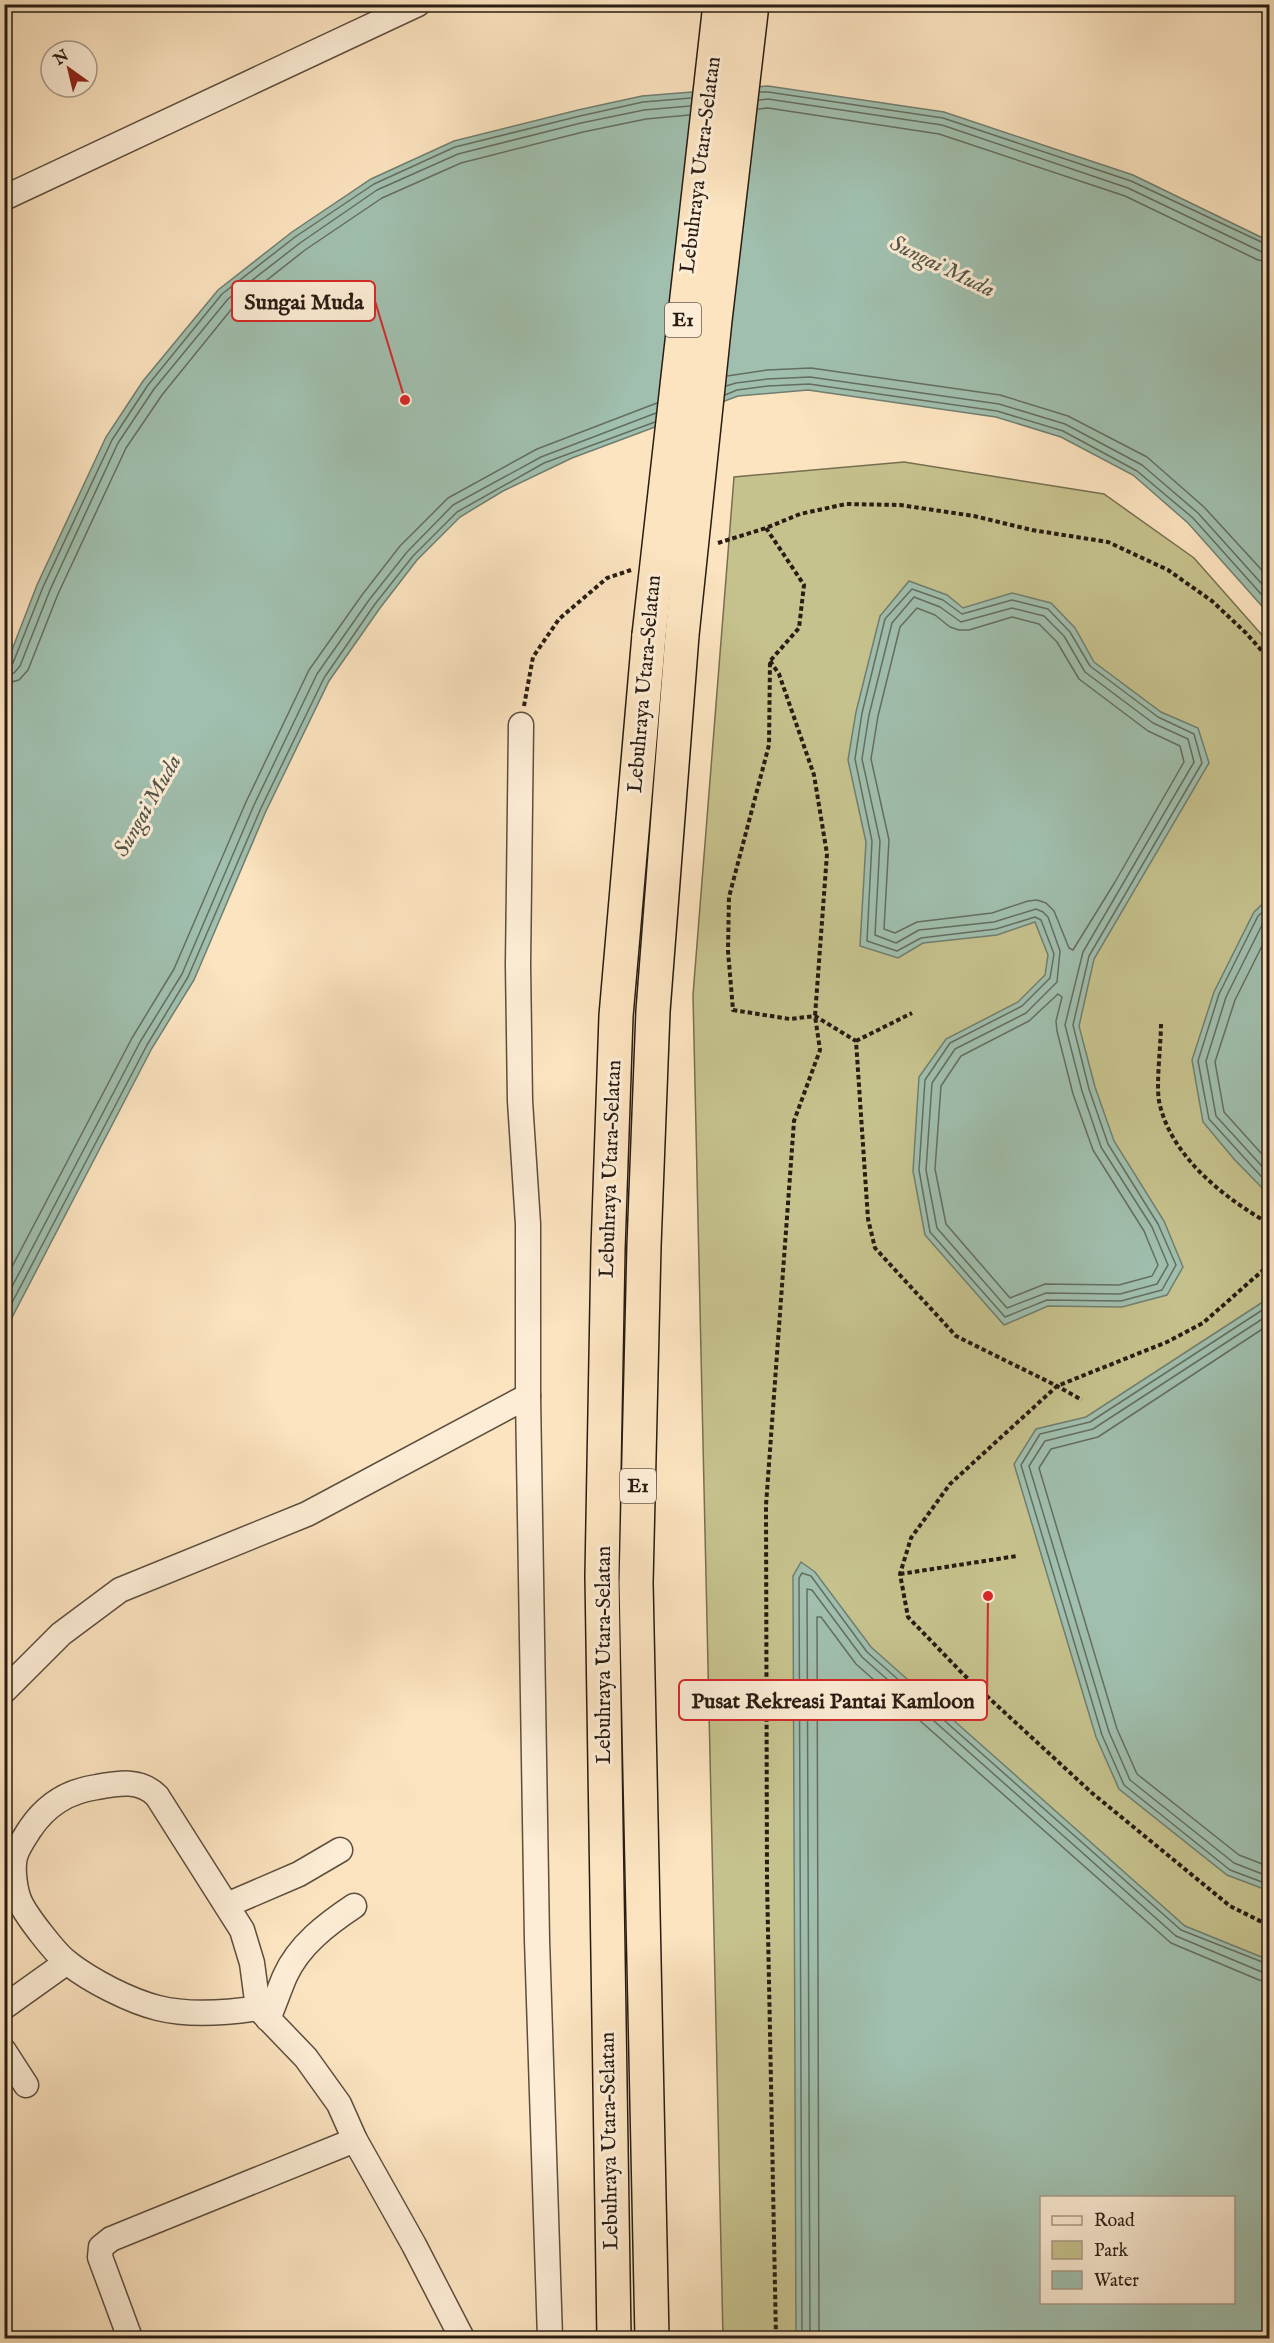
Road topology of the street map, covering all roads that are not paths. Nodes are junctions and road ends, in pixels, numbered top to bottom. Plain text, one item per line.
1 (418, 4) edge
2 (720, 4) edge
3 (752, 4) edge
4 (4, 198) edge
5 (521, 725) road end
6 (528, 1396) junction
7 (4, 1691) edge
8 (340, 1850) dead end
9 (227, 1905) junction
10 (354, 1906) dead end
11 (67, 1962) junction
12 (4, 2007) edge
13 (263, 2014) junction
14 (4, 2051) edge
15 (26, 2085) dead end
16 (355, 2140) junction
17 (130, 2338) edge
18 (462, 2338) edge
19 (550, 2338) edge
20 (614, 2338) edge
21 (652, 2338) edge

1 - 4 street
2 - 20 highway, Lebuhraya Utara–Selatan / E1, bridge
3 - 21 highway, Lebuhraya Utara–Selatan / E1, bridge
5 - 6 street
6 - 7 street
6 - 19 street
8 - 9 street
9 - 11 street
9 - 13 street
10 - 13 street
11 - 12 street
11 - 13 street
13 - 16 street
14 - 15 street
16 - 17 street
16 - 18 street

